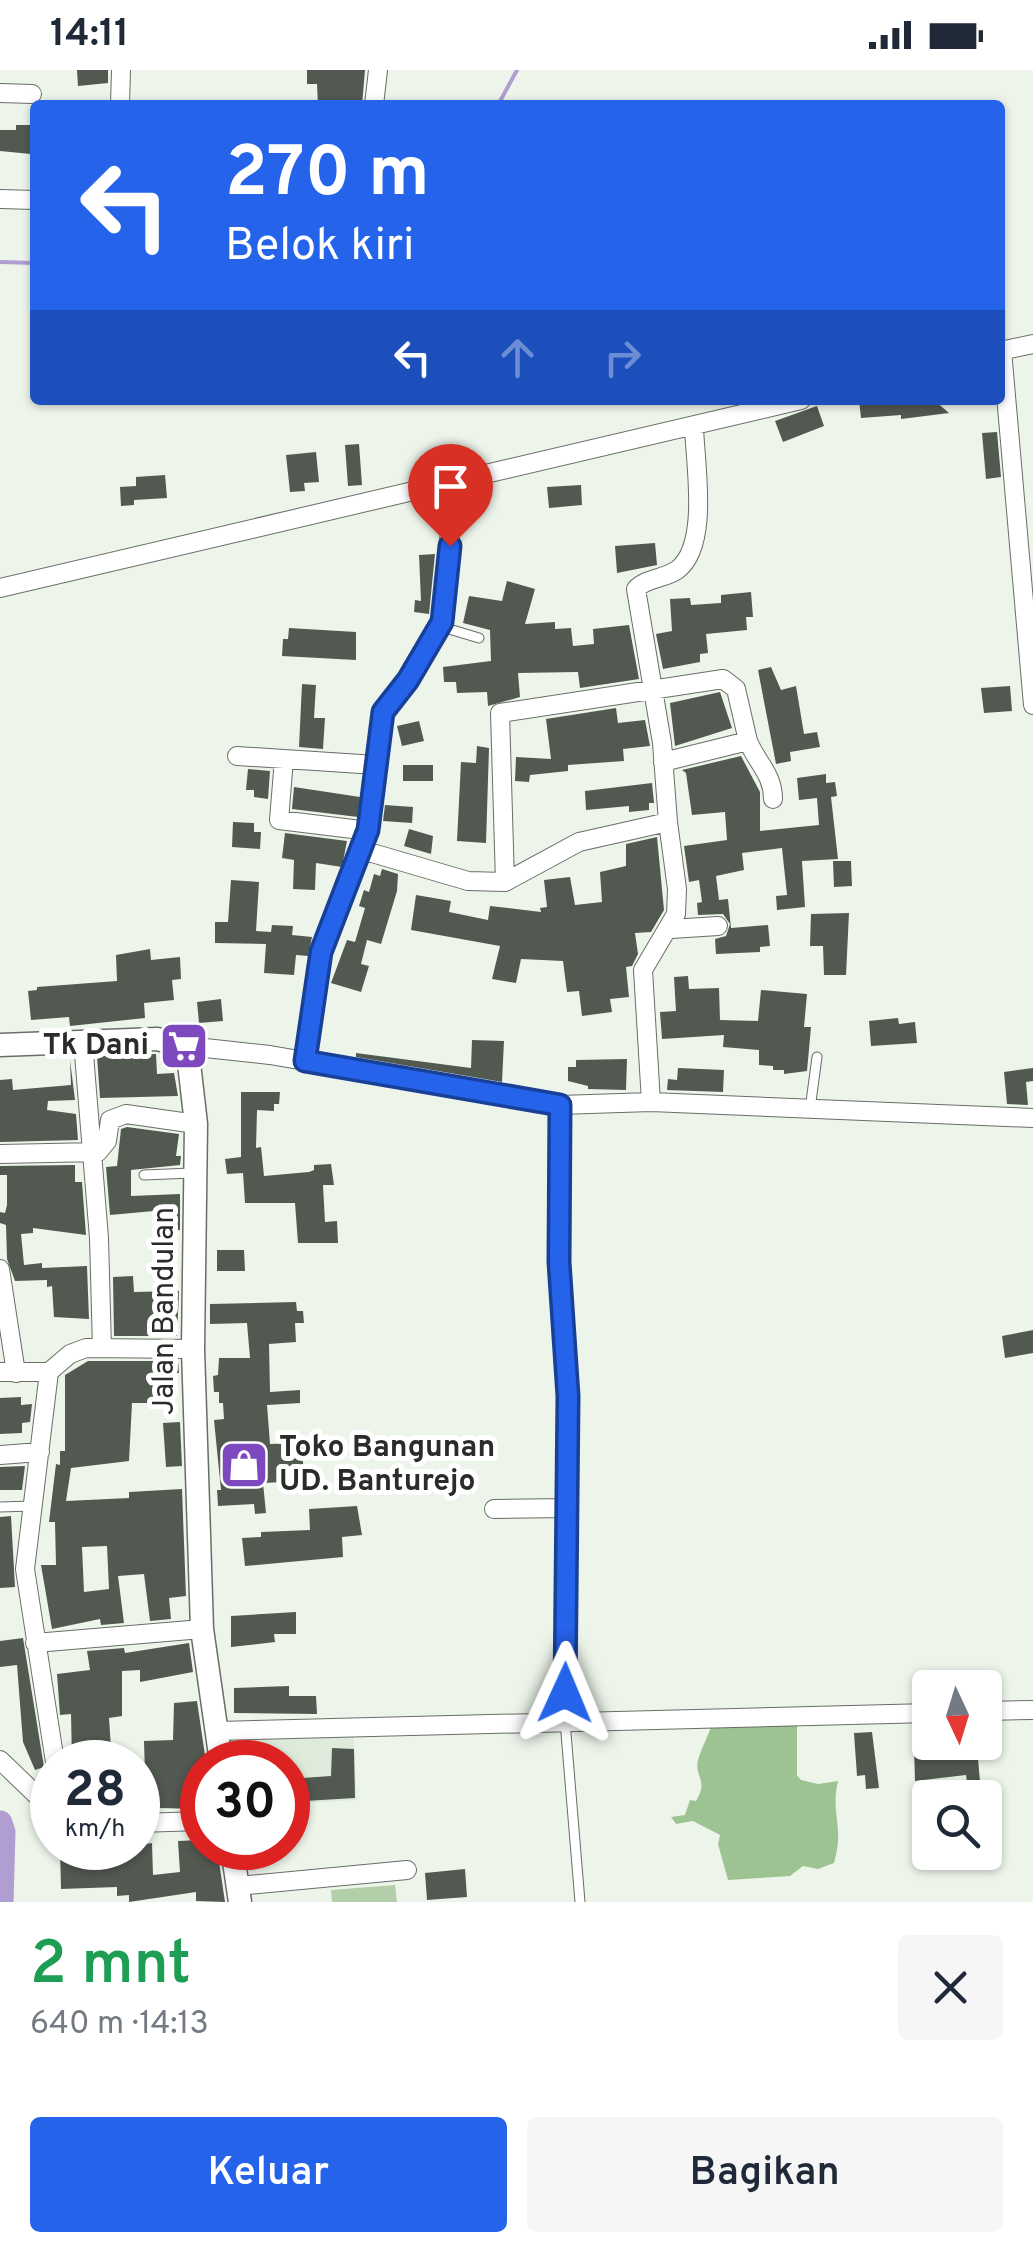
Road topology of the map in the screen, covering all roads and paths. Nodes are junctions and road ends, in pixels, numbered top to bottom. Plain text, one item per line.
1 (120, 70) edge
2 (378, 70) edge
3 (0, 93) edge
4 (32, 94) dead end
5 (120, 100) edge
6 (375, 100) edge
7 (0, 199) edge
8 (30, 200) edge
9 (1033, 344) edge
10 (1005, 350) edge
11 (1005, 395) edge
12 (781, 405) edge
13 (694, 426) junction
14 (456, 481) junction
15 (0, 588) edge
16 (439, 626) junction
17 (479, 638) dead end
18 (653, 690) junction
19 (1033, 705) edge
20 (748, 741) junction
21 (237, 756) dead end
22 (284, 759) junction
23 (663, 762) junction
24 (376, 766) junction
25 (774, 799) dead end
26 (668, 822) junction
27 (368, 830) junction
28 (362, 850) junction
29 (506, 882) junction
30 (718, 926) dead end
31 (671, 929) junction
32 (83, 1042) junction
33 (0, 1045) edge
34 (187, 1046) junction
35 (817, 1056) dead end
36 (305, 1061) junction
37 (651, 1102) junction
38 (560, 1105) junction
39 (810, 1109) junction
40 (1033, 1118) edge
41 (196, 1124) junction
42 (93, 1152) junction
43 (0, 1154) edge
44 (195, 1173) junction
45 (144, 1175) dead end
46 (0, 1270) edge
47 (102, 1348) junction
48 (193, 1349) junction
49 (49, 1372) junction
50 (8, 1373) edge
51 (40, 1452) junction
52 (0, 1455) edge
53 (32, 1506) junction
54 (0, 1508) edge
55 (566, 1508) junction
56 (494, 1510) dead end
57 (202, 1629) junction
58 (34, 1643) junction
59 (1033, 1710) edge
60 (1002, 1711) edge
61 (912, 1713) edge
62 (565, 1721) junction
63 (217, 1731) junction
64 (51, 1740) edge
65 (218, 1740) edge
66 (0, 1760) edge
67 (30, 1789) edge
68 (407, 1870) dead end
69 (239, 1894) edge
70 (580, 1902) edge

1 - 5 street
2 - 6 street
3 - 4 street
7 - 8 street
9 - 10 street
11 - 19 street
12 - 13 street
13 - 14 street
13 - 18 street
14 - 15 street
14 - 16 street
16 - 17 lane
16 - 24 street
18 - 20 street
18 - 23 street
18 - 29 street
20 - 23 street
20 - 25 street
21 - 22 street
22 - 24 street
22 - 27 street
23 - 26 street
24 - 27 street
26 - 29 street
26 - 31 street
27 - 28 street
28 - 29 street
28 - 36 street
30 - 31 street
31 - 37 street
32 - 33 street
32 - 34 street
32 - 42 street
34 - 36 street
34 - 41 street, Jalan Bandulan
35 - 39 lane
36 - 38 street
37 - 38 street
37 - 39 street
38 - 55 street
39 - 40 street
41 - 42 street
41 - 44 street, Jalan Bandulan
42 - 43 street
42 - 47 street
44 - 45 lane
44 - 48 street, Jalan Bandulan
46 - 50 street
47 - 48 street
47 - 49 street
48 - 57 street, Jalan Bandulan
49 - 50 street
49 - 51 street
51 - 52 street
51 - 53 street
53 - 54 lane
53 - 58 street
55 - 56 street
55 - 62 street
57 - 58 street
57 - 63 street, Jalan Bandulan
58 - 64 street
59 - 60 street
61 - 62 street
62 - 63 street
62 - 70 lane
63 - 65 street, Jalan Bandulan
66 - 67 street
68 - 69 street

